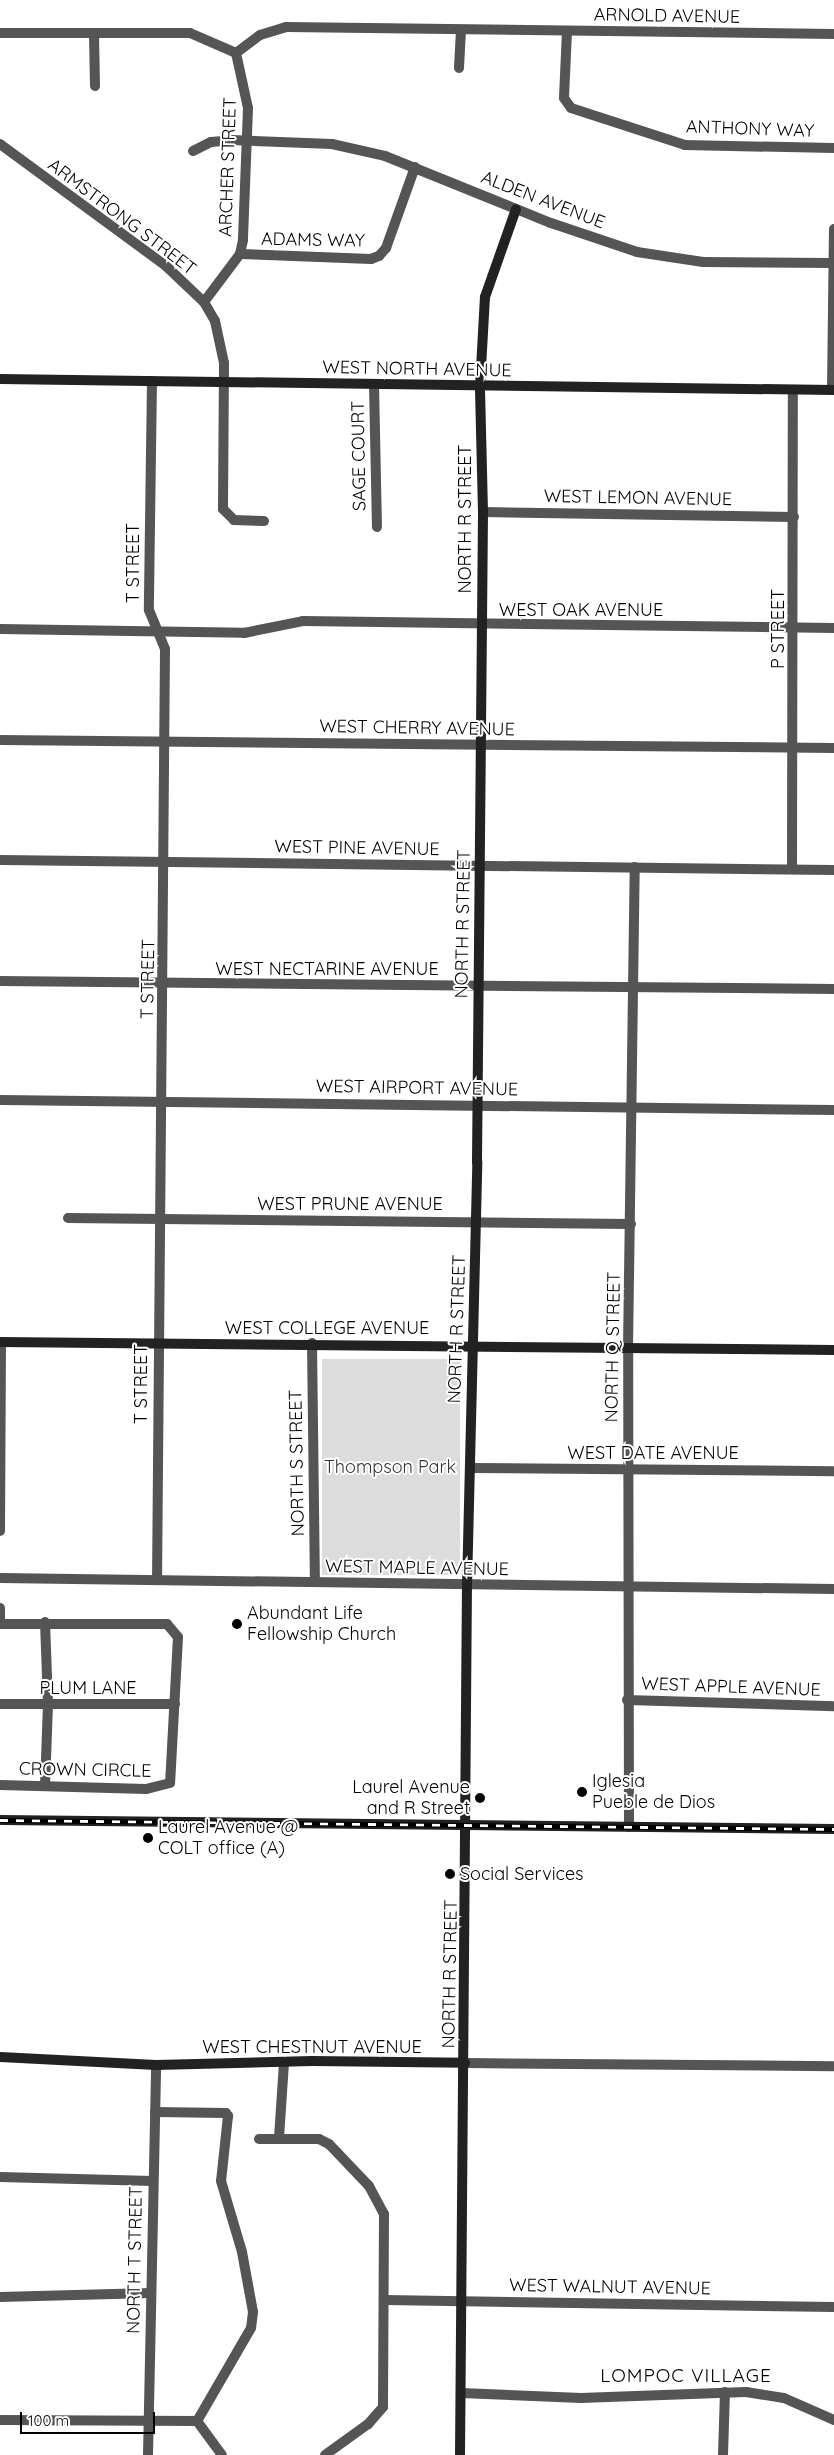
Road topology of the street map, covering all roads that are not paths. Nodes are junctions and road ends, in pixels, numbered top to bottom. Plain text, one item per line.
1 (461, 30) junction
2 (567, 31) junction
3 (0, 33) edge
4 (94, 34) junction
5 (834, 34) edge
6 (236, 52) junction
7 (460, 68) dead end
8 (95, 86) dead end
9 (248, 141) junction
10 (0, 144) edge
11 (834, 148) edge
12 (193, 152) dead end
13 (415, 167) junction
14 (516, 209) junction
15 (834, 229) edge
16 (240, 254) junction
17 (832, 263) junction
18 (204, 302) junction
19 (0, 379) edge
20 (152, 381) junction
21 (225, 382) junction
22 (374, 385) junction
23 (480, 386) junction
24 (793, 390) junction
25 (833, 390) edge
26 (483, 512) junction
27 (794, 517) junction
28 (264, 521) dead end
29 (377, 527) dead end
30 (481, 625) junction
31 (795, 627) junction
32 (834, 628) edge
33 (0, 629) edge
34 (161, 632) junction
35 (0, 740) edge
36 (165, 742) junction
37 (481, 745) junction
38 (795, 748) junction
39 (834, 748) edge
40 (0, 860) edge
41 (165, 862) junction
42 (480, 865) junction
43 (635, 867) junction
44 (792, 869) junction
45 (834, 870) edge
46 (0, 981) edge
47 (164, 985) junction
48 (479, 986) junction
49 (633, 987) junction
50 (834, 989) edge
51 (0, 1100) edge
52 (163, 1101) junction
53 (478, 1104) junction
54 (632, 1108) junction
55 (834, 1110) edge
56 (68, 1218) dead end
57 (160, 1219) junction
58 (477, 1221) junction
59 (631, 1224) junction
60 (1, 1342) edge
61 (157, 1343) junction
62 (312, 1343) junction
63 (471, 1345) junction
64 (628, 1348) junction
65 (834, 1350) edge
66 (0, 1462) edge
67 (471, 1468) junction
68 (628, 1469) junction
69 (834, 1471) edge
70 (0, 1531) edge
71 (0, 1578) edge
72 (157, 1580) junction
73 (315, 1582) junction
74 (467, 1586) junction
75 (628, 1587) junction
76 (834, 1589) edge
77 (0, 1608) edge
78 (46, 1622) junction
79 (0, 1624) edge
80 (627, 1700) junction
81 (0, 1704) edge
82 (48, 1704) junction
83 (175, 1704) junction
84 (834, 1706) edge
85 (0, 1785) edge
86 (45, 1786) junction
87 (0, 1820) edge
88 (467, 1825) junction
89 (629, 1827) junction
90 (834, 1829) edge
91 (0, 2057) edge
92 (284, 2062) junction
93 (465, 2063) junction
94 (156, 2065) junction
95 (834, 2066) edge
96 (155, 2112) junction
97 (279, 2138) junction
98 (259, 2139) dead end
99 (0, 2177) edge
100 (153, 2181) junction
101 (151, 2293) junction
102 (0, 2297) edge
103 (385, 2300) junction
104 (462, 2300) junction
105 (834, 2308) edge
106 (725, 2392) junction
107 (461, 2393) junction
108 (148, 2419) junction
109 (0, 2420) edge
110 (834, 2420) edge
111 (197, 2422) junction
112 (148, 2455) edge
113 (222, 2455) edge
114 (325, 2455) edge
115 (460, 2455) edge
116 (723, 2455) edge

1 - 2 street, ARNOLD AVENUE
1 - 6 street, ARNOLD AVENUE
1 - 7 street
2 - 5 street, ARNOLD AVENUE
2 - 11 street, ANTHONY WAY
3 - 4 street
4 - 6 street
4 - 8 street
6 - 9 street, ARCHER STREET
9 - 12 street, ALDEN AVENUE
9 - 13 street, ALDEN AVENUE
9 - 16 street, ARCHER STREET
10 - 18 street, ARMSTRONG STREET
13 - 14 street, ALDEN AVENUE
13 - 16 street, ADAMS WAY
14 - 17 street, ALDEN AVENUE
14 - 23 street, NORTH R STREET
15 - 17 street
16 - 18 street, ARCHER STREET
17 - 25 street
18 - 21 street, ARMSTRONG STREET
19 - 20 street, WEST NORTH AVENUE
20 - 21 street, WEST NORTH AVENUE
20 - 34 street, T STREET
21 - 22 street, WEST NORTH AVENUE
21 - 28 street, ARMSTRONG STREET
22 - 23 street, WEST NORTH AVENUE
22 - 29 street, SAGE COURT
23 - 24 street, WEST NORTH AVENUE
23 - 26 street, NORTH R STREET
24 - 25 street, WEST NORTH AVENUE
24 - 27 street, P STREET
26 - 27 street, WEST LEMON AVENUE
26 - 30 street, NORTH R STREET
27 - 31 street, P STREET
30 - 31 street, WEST OAK AVENUE
30 - 34 street, WEST OAK AVENUE
30 - 37 street, NORTH R STREET
31 - 32 street, WEST OAK AVENUE
31 - 38 street, P STREET
33 - 34 street, WEST OAK AVENUE
34 - 36 street, T STREET
35 - 36 street, WEST CHERRY AVENUE
36 - 37 street, WEST CHERRY AVENUE
36 - 41 street, T STREET
37 - 38 street, WEST CHERRY AVENUE
37 - 42 street, NORTH R STREET
38 - 39 street, WEST CHERRY AVENUE
38 - 44 street, P STREET
40 - 41 street, WEST PINE AVENUE
41 - 42 street, WEST PINE AVENUE
41 - 47 street, T STREET
42 - 43 street, WEST PINE AVENUE
42 - 48 street, NORTH R STREET
43 - 44 street, WEST PINE AVENUE
43 - 49 street, NORTH Q STREET
44 - 45 street, WEST PINE AVENUE
46 - 47 street, WEST NECTARINE AVENUE
47 - 48 street, WEST NECTARINE AVENUE
47 - 52 street, T STREET
48 - 49 street, WEST NECTARINE AVENUE
48 - 53 street, NORTH R STREET
49 - 50 street, WEST NECTARINE AVENUE
49 - 54 street, NORTH Q STREET
51 - 52 street, WEST AIRPORT AVENUE
52 - 53 street, WEST AIRPORT AVENUE
52 - 57 street, T STREET
53 - 54 street, WEST AIRPORT AVENUE
53 - 58 street, NORTH R STREET
54 - 55 street, WEST AIRPORT AVENUE
54 - 59 street, NORTH Q STREET
56 - 57 street, WEST PRUNE AVENUE
57 - 58 street, WEST PRUNE AVENUE
57 - 61 street, T STREET
58 - 59 street, WEST PRUNE AVENUE
58 - 63 street, NORTH R STREET
59 - 64 street, NORTH Q STREET
60 - 61 street, WEST COLLEGE AVENUE
60 - 66 street
61 - 62 street, WEST COLLEGE AVENUE
61 - 72 street, T STREET
62 - 63 street, WEST COLLEGE AVENUE
62 - 73 street, NORTH S STREET
63 - 64 street, WEST COLLEGE AVENUE
63 - 67 street, NORTH R STREET
64 - 65 street, WEST COLLEGE AVENUE
64 - 68 street, NORTH Q STREET
66 - 70 street
67 - 68 street, WEST DATE AVENUE
67 - 74 street, NORTH R STREET
68 - 69 street, WEST DATE AVENUE
68 - 75 street, NORTH Q STREET
71 - 72 street, WEST MAPLE AVENUE
72 - 73 street, WEST MAPLE AVENUE
73 - 74 street, WEST MAPLE AVENUE
74 - 75 street, WEST MAPLE AVENUE
74 - 88 street, NORTH R STREET
75 - 76 street, WEST MAPLE AVENUE
75 - 80 street, NORTH Q STREET
77 - 79 street
78 - 79 street, CROWN CIRCLE
78 - 82 street
78 - 83 street, CROWN CIRCLE
80 - 84 street, WEST APPLE AVENUE
80 - 89 street, NORTH Q STREET
81 - 82 street, PLUM LANE
82 - 83 street, PLUM LANE
82 - 86 street
83 - 86 street, CROWN CIRCLE
85 - 86 street, CROWN CIRCLE
87 - 88 street
88 - 89 street
88 - 93 street, NORTH R STREET
89 - 90 street
91 - 94 street, WEST CHESTNUT AVENUE
92 - 93 street, WEST CHESTNUT AVENUE
92 - 94 street, WEST CHESTNUT AVENUE
92 - 97 street
93 - 95 street, WEST CHESTNUT AVENUE
93 - 104 street, NORTH R STREET
94 - 96 street, NORTH T STREET
96 - 100 street, NORTH T STREET
96 - 111 street
97 - 98 street
97 - 103 street
99 - 100 street
100 - 101 street, NORTH T STREET
101 - 102 street
101 - 108 street, NORTH T STREET
103 - 104 street, WEST WALNUT AVENUE
103 - 114 street
104 - 105 street, WEST WALNUT AVENUE
104 - 107 street, NORTH R STREET
106 - 107 street
106 - 110 street
106 - 116 street
107 - 115 street, NORTH R STREET
108 - 109 street
108 - 111 street
108 - 112 street, NORTH T STREET
111 - 113 street

